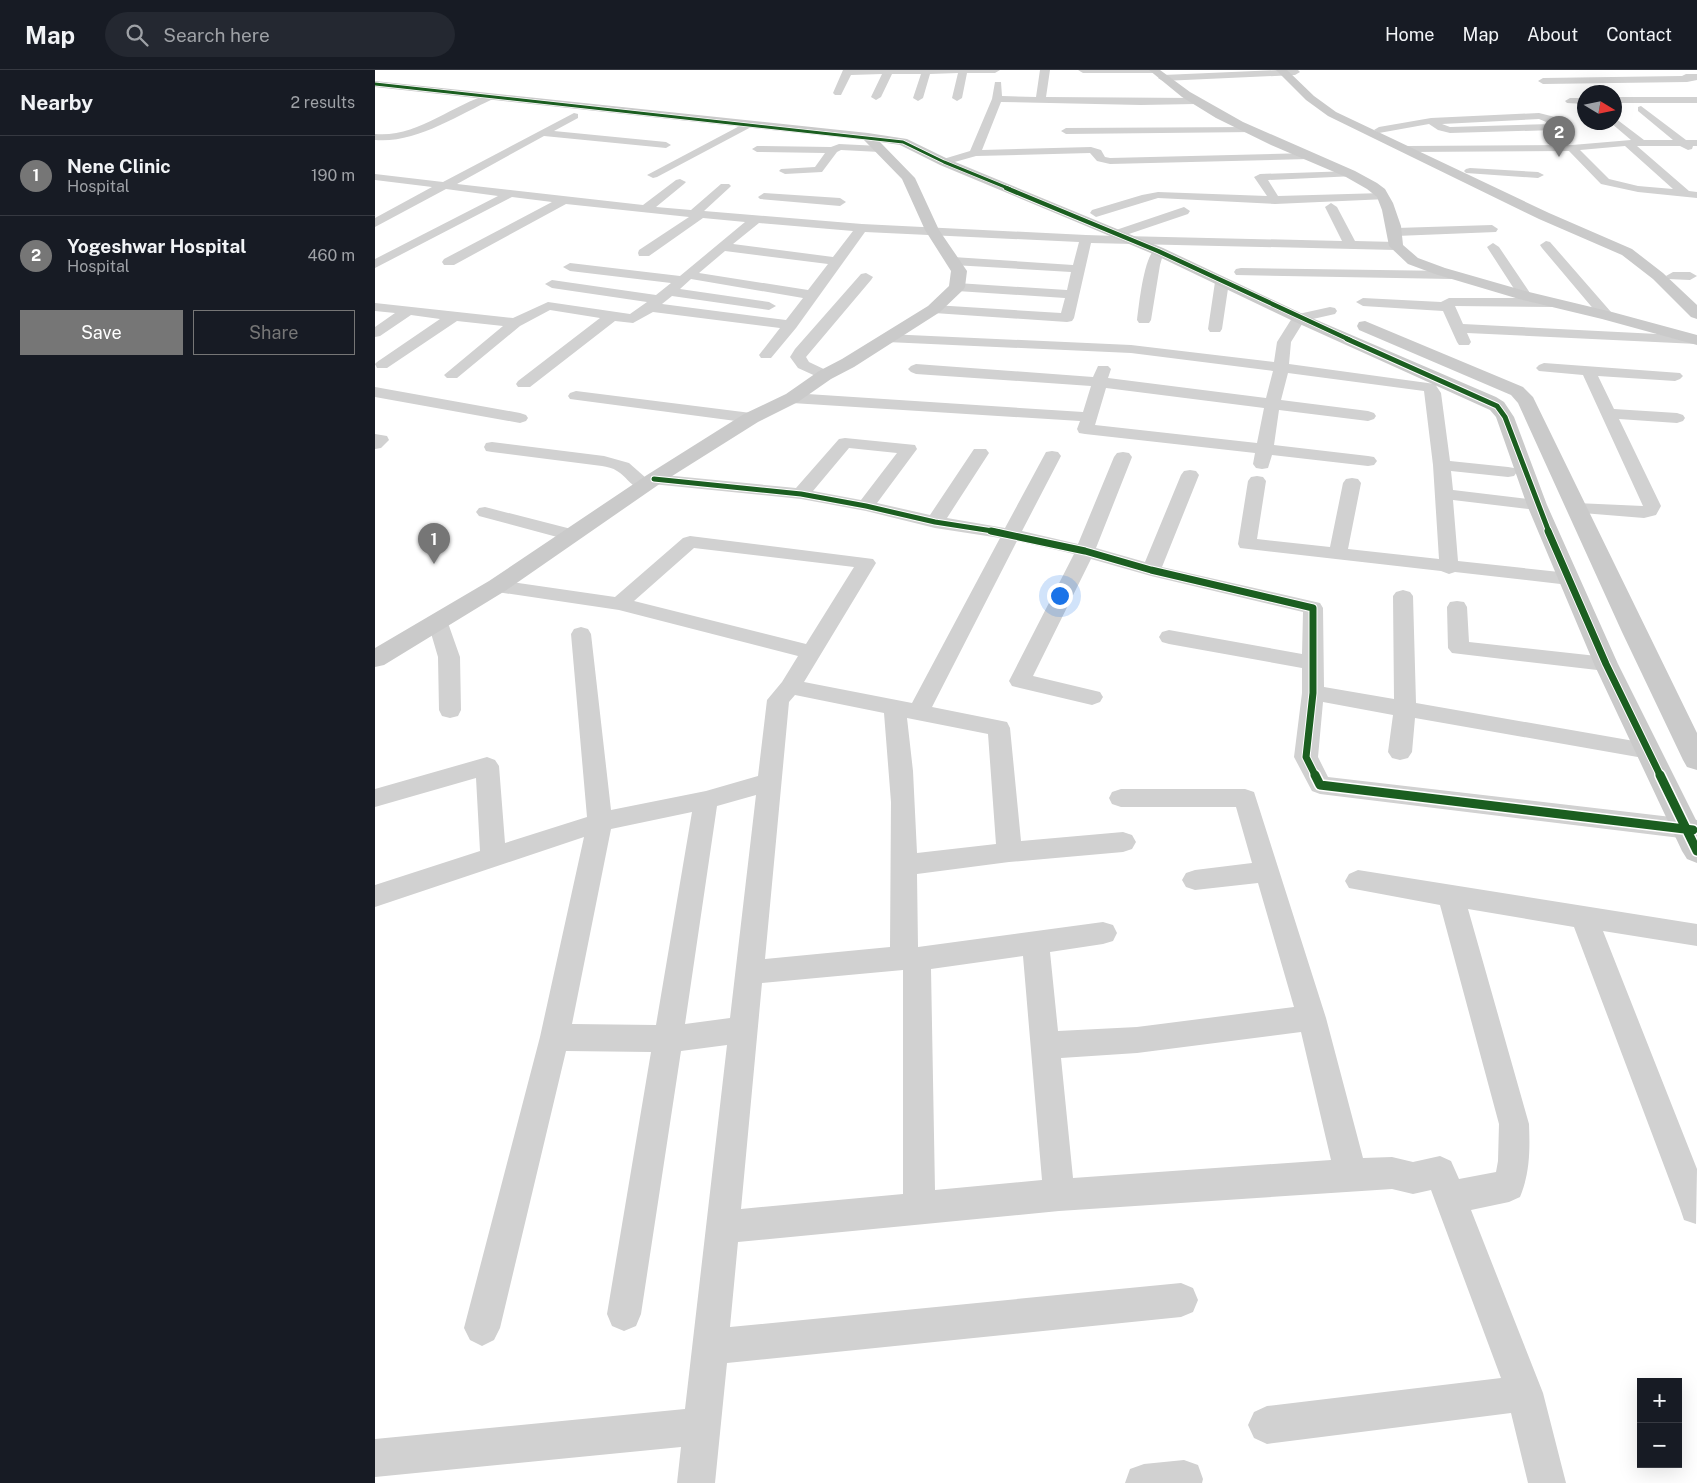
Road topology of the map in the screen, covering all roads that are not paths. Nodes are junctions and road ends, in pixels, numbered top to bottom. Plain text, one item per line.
1 (927, 70) edge
2 (963, 70) edge
3 (995, 70) edge
4 (999, 70) edge
5 (1045, 70) edge
6 (1678, 70) edge
7 (848, 71) edge
8 (889, 71) edge
9 (1288, 71) edge
10 (1159, 77) edge
11 (1686, 77) junction
12 (1697, 77) edge
13 (375, 78) edge
14 (1087, 80) edge
15 (1606, 80) junction
16 (1648, 80) junction
17 (1543, 81) dead end
18 (375, 84) edge
19 (838, 94) dead end
20 (490, 96) junction
21 (876, 97) dead end
22 (918, 98) dead end
23 (957, 98) dead end
24 (997, 99) junction
25 (1041, 99) junction
26 (1577, 100) edge
27 (1680, 100) junction
28 (1569, 101) dead end
29 (1622, 101) edge
30 (1697, 103) edge
31 (1201, 104) junction
32 (1639, 104) junction
33 (1067, 108) dead end
34 (573, 116) dead end
35 (1431, 121) junction
36 (749, 124) junction
37 (1622, 128) edge
38 (1251, 130) junction
39 (1379, 130) junction
40 (541, 132) junction
41 (375, 137) edge
42 (874, 143) junction
43 (1627, 143) junction
44 (1641, 143) junction
45 (1683, 143) junction
46 (1697, 143) edge
47 (666, 145) dead end
48 (1571, 148) junction
49 (757, 149) dead end
50 (1408, 149) junction
51 (1423, 149) junction
52 (833, 150) junction
53 (1067, 150) junction
54 (975, 153) junction
55 (1697, 154) edge
56 (1307, 156) junction
57 (947, 157) junction
58 (827, 159) junction
59 (769, 160) dead end
60 (915, 169) junction
61 (785, 171) dead end
62 (1470, 171) junction
63 (1351, 174) junction
64 (653, 175) dead end
65 (1539, 175) dead end
66 (378, 179) edge
67 (680, 182) dead end
68 (1209, 183) dead end
69 (773, 184) dead end
70 (443, 185) junction
71 (725, 186) dead end
72 (512, 194) junction
73 (1691, 194) edge
74 (764, 197) junction
75 (1383, 197) junction
76 (1216, 198) junction
77 (565, 200) junction
78 (1275, 200) junction
79 (840, 202) dead end
80 (1331, 207) dead end
81 (646, 209) junction
82 (1184, 211) dead end
83 (1096, 213) junction
84 (697, 214) junction
85 (752, 219) junction
86 (375, 223) edge
87 (1572, 224) junction
88 (862, 228) junction
89 (1492, 229) dead end
90 (932, 230) junction
91 (739, 233) junction
92 (1126, 234) junction
93 (759, 236) dead end
94 (1086, 239) junction
95 (1396, 239) junction
96 (383, 245) dead end
97 (1161, 245) junction
98 (1546, 245) dead end
99 (723, 246) junction
100 (1351, 246) junction
101 (1493, 247) dead end
102 (405, 248) junction
103 (839, 252) junction
104 (644, 253) dead end
105 (953, 261) junction
106 (449, 262) dead end
107 (375, 264) edge
108 (570, 267) dead end
109 (1080, 269) junction
110 (1241, 272) junction
111 (1452, 275) junction
112 (1673, 276) junction
113 (1690, 276) dead end
114 (866, 277) dead end
115 (685, 278) junction
116 (1222, 282) junction
117 (553, 284) dead end
118 (957, 287) junction
119 (1073, 294) junction
120 (811, 295) junction
121 (1525, 296) junction
122 (1697, 298) edge
123 (659, 299) junction
124 (1363, 302) dead end
125 (1557, 303) junction
126 (375, 307) edge
127 (1449, 307) junction
128 (934, 309) junction
129 (408, 311) junction
130 (800, 311) junction
131 (1330, 311) junction
132 (1697, 314) edge
133 (1606, 315) junction
134 (454, 316) junction
135 (613, 316) junction
136 (1299, 318) junction
137 (1145, 320) dead end
138 (515, 323) junction
139 (791, 325) junction
140 (1458, 328) junction
141 (1215, 329) dead end
142 (375, 333) edge
143 (887, 338) junction
144 (1697, 340) edge
145 (1464, 344) dead end
146 (1109, 349) junction
147 (766, 354) dead end
148 (382, 365) dead end
149 (1281, 368) junction
150 (1544, 368) dead end
151 (916, 369) dead end
152 (1588, 370) junction
153 (452, 375) dead end
154 (825, 375) junction
155 (1675, 376) dead end
156 (1099, 382) junction
157 (524, 384) dead end
158 (375, 392) edge
159 (576, 396) dead end
160 (792, 398) junction
161 (1272, 405) junction
162 (1609, 413) junction
163 (1369, 416) dead end
164 (1090, 417) junction
165 (519, 418) dead end
166 (751, 418) junction
167 (1677, 418) dead end
168 (375, 439) edge
169 (375, 444) edge
170 (492, 447) dead end
171 (1265, 448) junction
172 (980, 453) dead end
173 (1052, 456) dead end
174 (1123, 457) dead end
175 (1368, 461) dead end
176 (1442, 465) junction
177 (1508, 472) dead end
178 (1190, 475) dead end
179 (649, 482) junction
180 (1352, 483) dead end
181 (801, 494) junction
182 (1444, 494) junction
183 (1537, 505) junction
184 (866, 506) junction
185 (1576, 508) junction
186 (485, 512) dead end
187 (935, 522) junction
188 (1010, 534) junction
189 (572, 535) junction
190 (1085, 551) junction
191 (1338, 554) junction
192 (1558, 554) junction
193 (1598, 556) junction
194 (1449, 568) junction
195 (1151, 570) junction
196 (1569, 579) junction
197 (497, 586) junction
198 (1403, 596) dead end
199 (619, 604) junction
200 (1457, 607) dead end
201 (438, 623) junction
202 (581, 634) dead end
203 (1169, 637) dead end
204 (810, 652) junction
205 (376, 658) edge
206 (1312, 663) junction
207 (1605, 664) junction
208 (790, 687) junction
209 (1313, 693) junction
210 (1092, 697) dead end
211 (1405, 708) junction
212 (450, 710) dead end
213 (907, 711) junction
214 (1649, 751) junction
215 (1400, 752) dead end
216 (1697, 760) edge
217 (770, 782) junction
218 (375, 798) edge
219 (1121, 798) dead end
220 (706, 800) junction
221 (600, 822) junction
222 (1694, 837) edge
223 (1123, 842) dead end
224 (1009, 852) junction
225 (493, 857) junction
226 (904, 865) junction
227 (1267, 872) junction
228 (1195, 880) dead end
229 (1358, 881) dead end
230 (375, 896) edge
231 (1451, 897) junction
232 (1584, 917) junction
233 (1103, 933) dead end
234 (1697, 935) edge
235 (1035, 942) junction
236 (911, 959) junction
237 (750, 972) junction
238 (1312, 1018) junction
239 (743, 1030) junction
240 (555, 1037) junction
241 (669, 1039) junction
242 (1044, 1045) junction
243 (1351, 1174) junction
244 (1059, 1195) junction
245 (1451, 1197) junction
246 (919, 1208) junction
247 (1696, 1208) edge
248 (723, 1227) junction
249 (1181, 1300) dead end
250 (624, 1314) dead end
251 (482, 1328) dead end
252 (710, 1347) junction
253 (1525, 1393) junction
254 (1267, 1425) dead end
255 (701, 1426) junction
256 (375, 1458) edge
257 (1184, 1479) dead end
258 (695, 1483) edge
259 (1144, 1483) edge
260 (1547, 1483) edge

1 - 2 street
1 - 8 street
1 - 22 street
2 - 3 street
2 - 23 street
4 - 24 street
5 - 25 street
6 - 11 street
7 - 8 street
7 - 19 street
8 - 21 street
9 - 10 street
9 - 39 street
9 - 50 street
10 - 14 street
10 - 31 street
11 - 12 street
11 - 16 street
13 - 57 street
15 - 16 street
15 - 17 street
15 - 32 street
16 - 27 street
18 - 20 street
20 - 36 street
20 - 41 street
24 - 25 street
24 - 54 street
25 - 31 street
26 - 28 street
27 - 30 street
27 - 32 street
29 - 32 street
31 - 33 street
31 - 38 street
32 - 45 street
34 - 40 street
35 - 35 street
35 - 39 street
36 - 42 street
36 - 64 street
37 - 44 street
38 - 53 street
38 - 56 street
39 - 51 street
40 - 47 street
40 - 70 street
42 - 52 street
42 - 57 street
42 - 60 street
43 - 44 street
43 - 48 street
43 - 73 street
44 - 45 street
45 - 46 street
45 - 55 street
48 - 51 street
48 - 73 street
49 - 52 street
50 - 51 street
50 - 87 street
51 - 62 street
52 - 58 street
53 - 54 street
53 - 56 street
54 - 57 street
56 - 63 street
57 - 60 street
57 - 83 street
57 - 92 street
58 - 59 street
58 - 61 street
60 - 90 street
62 - 65 street
62 - 87 street
63 - 75 street
63 - 78 street
66 - 70 street
67 - 81 street
68 - 76 street
69 - 74 street
70 - 72 street
70 - 86 street
71 - 84 street
72 - 77 street
72 - 102 street
74 - 79 street
74 - 85 street
75 - 78 street
75 - 95 street
76 - 78 street
76 - 83 street
77 - 81 street
77 - 106 street
80 - 100 street
81 - 84 street
82 - 92 street
83 - 92 street
84 - 85 street
84 - 104 street
85 - 88 street
85 - 91 street
87 - 112 street
87 - 132 street
88 - 90 street
88 - 103 street
89 - 95 street
90 - 94 street
90 - 105 street
91 - 93 street
91 - 99 street
92 - 94 street
92 - 97 street
94 - 109 street
95 - 100 street
95 - 111 street
96 - 102 street
97 - 100 street
97 - 110 street
97 - 116 street
97 - 137 street
98 - 133 street
99 - 103 street
99 - 115 street
101 - 121 street
102 - 107 street
103 - 120 street
105 - 109 street
105 - 118 street
108 - 115 street
109 - 119 street
110 - 111 street
110 - 131 street
111 - 121 street
112 - 113 street
112 - 122 street
114 - 154 street
115 - 120 street
115 - 123 street
116 - 136 street
116 - 141 street
117 - 123 street
118 - 119 street
118 - 128 street
119 - 128 street
120 - 130 street
121 - 125 street
123 - 130 street
123 - 135 street
123 - 139 street
124 - 127 street
125 - 127 street
125 - 133 street
126 - 129 street
127 - 140 street
128 - 143 street
129 - 134 street
129 - 142 street
130 - 139 street
131 - 136 street
131 - 185 street
133 - 144 street
134 - 138 street
134 - 148 street
135 - 138 street
135 - 157 street
136 - 149 street
136 - 183 street
138 - 153 street
139 - 147 street
140 - 144 street
140 - 145 street
143 - 146 street
143 - 154 street
146 - 149 street
146 - 156 street
149 - 161 street
149 - 176 street
150 - 152 street
151 - 156 street
152 - 155 street
152 - 162 street
154 - 160 street
156 - 161 street
156 - 164 street
158 - 165 street
159 - 166 street
160 - 164 street
160 - 166 street
161 - 163 street
161 - 171 street
162 - 167 street
162 - 185 street
164 - 171 street
166 - 179 street
168 - 169 street
170 - 179 street
171 - 175 street
171 - 191 street
172 - 187 street
173 - 188 street
174 - 190 street
176 - 177 street
176 - 182 street
178 - 195 street
179 - 181 street
179 - 189 street
180 - 191 street
181 - 184 street
181 - 184 street
182 - 183 street
182 - 194 street
183 - 192 street
184 - 187 street
185 - 193 street
186 - 189 street
187 - 188 street
188 - 190 street
188 - 213 street
189 - 197 street
190 - 195 street
190 - 210 street
191 - 194 street
192 - 193 street
192 - 196 street
193 - 216 street
194 - 196 street
195 - 206 street
196 - 207 street
197 - 199 street
197 - 201 street
198 - 211 street
199 - 204 street
199 - 204 street
200 - 207 street
201 - 205 street
201 - 212 street
202 - 221 street
203 - 206 street
204 - 208 street
206 - 209 street
207 - 214 street
208 - 213 street
208 - 217 street
209 - 211 street
209 - 222 street
211 - 214 street
211 - 215 street
213 - 224 street
213 - 226 street
214 - 222 street
217 - 220 street
217 - 237 street
218 - 225 street
219 - 227 street
220 - 221 street
220 - 241 street
221 - 225 street
221 - 240 street
223 - 224 street
224 - 226 street
225 - 230 street
226 - 236 street
227 - 228 street
227 - 238 street
229 - 231 street
231 - 232 street
231 - 245 street
232 - 234 street
232 - 247 street
233 - 235 street
235 - 236 street
235 - 242 street
236 - 237 street
236 - 246 street
237 - 239 street
238 - 242 street
238 - 243 street
239 - 241 street
239 - 248 street
240 - 241 street
240 - 251 street
241 - 250 street
242 - 244 street
243 - 244 street
243 - 245 street
244 - 246 street
245 - 253 street
246 - 248 street
248 - 252 street
249 - 252 street
252 - 255 street
253 - 254 street
253 - 260 street
255 - 256 street
255 - 258 street
257 - 259 street

